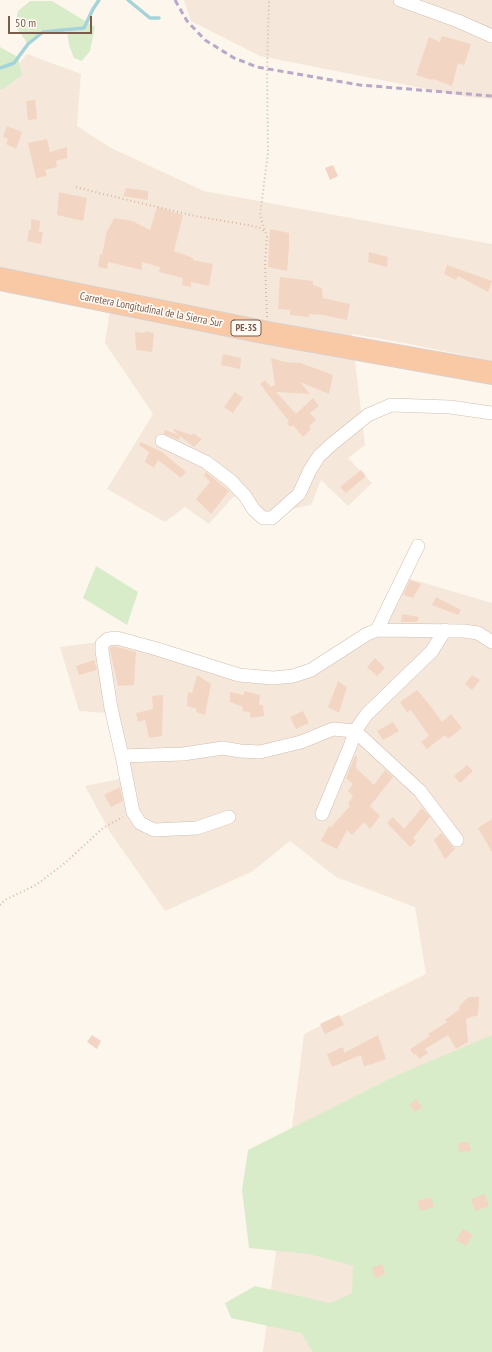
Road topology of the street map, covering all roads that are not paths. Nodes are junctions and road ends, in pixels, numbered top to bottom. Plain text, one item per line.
1 (400, 0) edge
2 (492, 36) edge
3 (0, 279) edge
4 (492, 373) edge
5 (492, 413) edge
6 (162, 441) dead end
7 (418, 546) dead end
8 (377, 630) junction
9 (445, 630) junction
10 (492, 642) edge
11 (355, 731) junction
12 (122, 756) junction
13 (322, 814) dead end
14 (229, 817) dead end
15 (457, 840) dead end

1 - 2 street
3 - 4 highway, Carretera Longitudinal de la Sierra Sur / PE-3S
5 - 6 street
7 - 8 street
8 - 9 street
8 - 12 street
9 - 10 street
9 - 11 street
11 - 12 street
11 - 13 street
11 - 15 street
12 - 14 street

